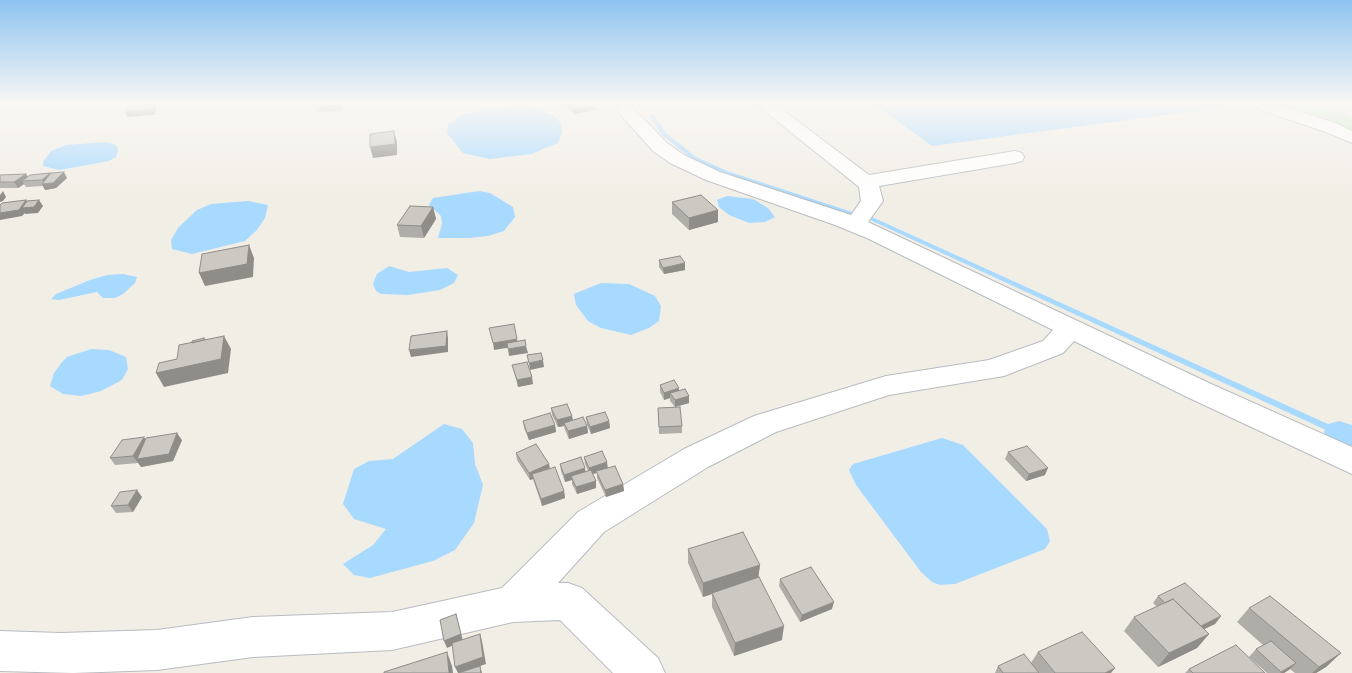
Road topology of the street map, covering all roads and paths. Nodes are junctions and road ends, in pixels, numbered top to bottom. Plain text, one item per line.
1 (649, 135) edge
2 (805, 135) edge
3 (1015, 157) dead end
4 (865, 182) junction
5 (855, 225) junction
6 (1070, 329) junction
7 (1352, 461) edge
8 (513, 604) junction
9 (0, 651) edge
10 (644, 673) edge

1 - 5 street
2 - 4 street
3 - 4 street
4 - 5 street
5 - 6 street
6 - 7 street
6 - 8 street
8 - 9 street
8 - 10 street

